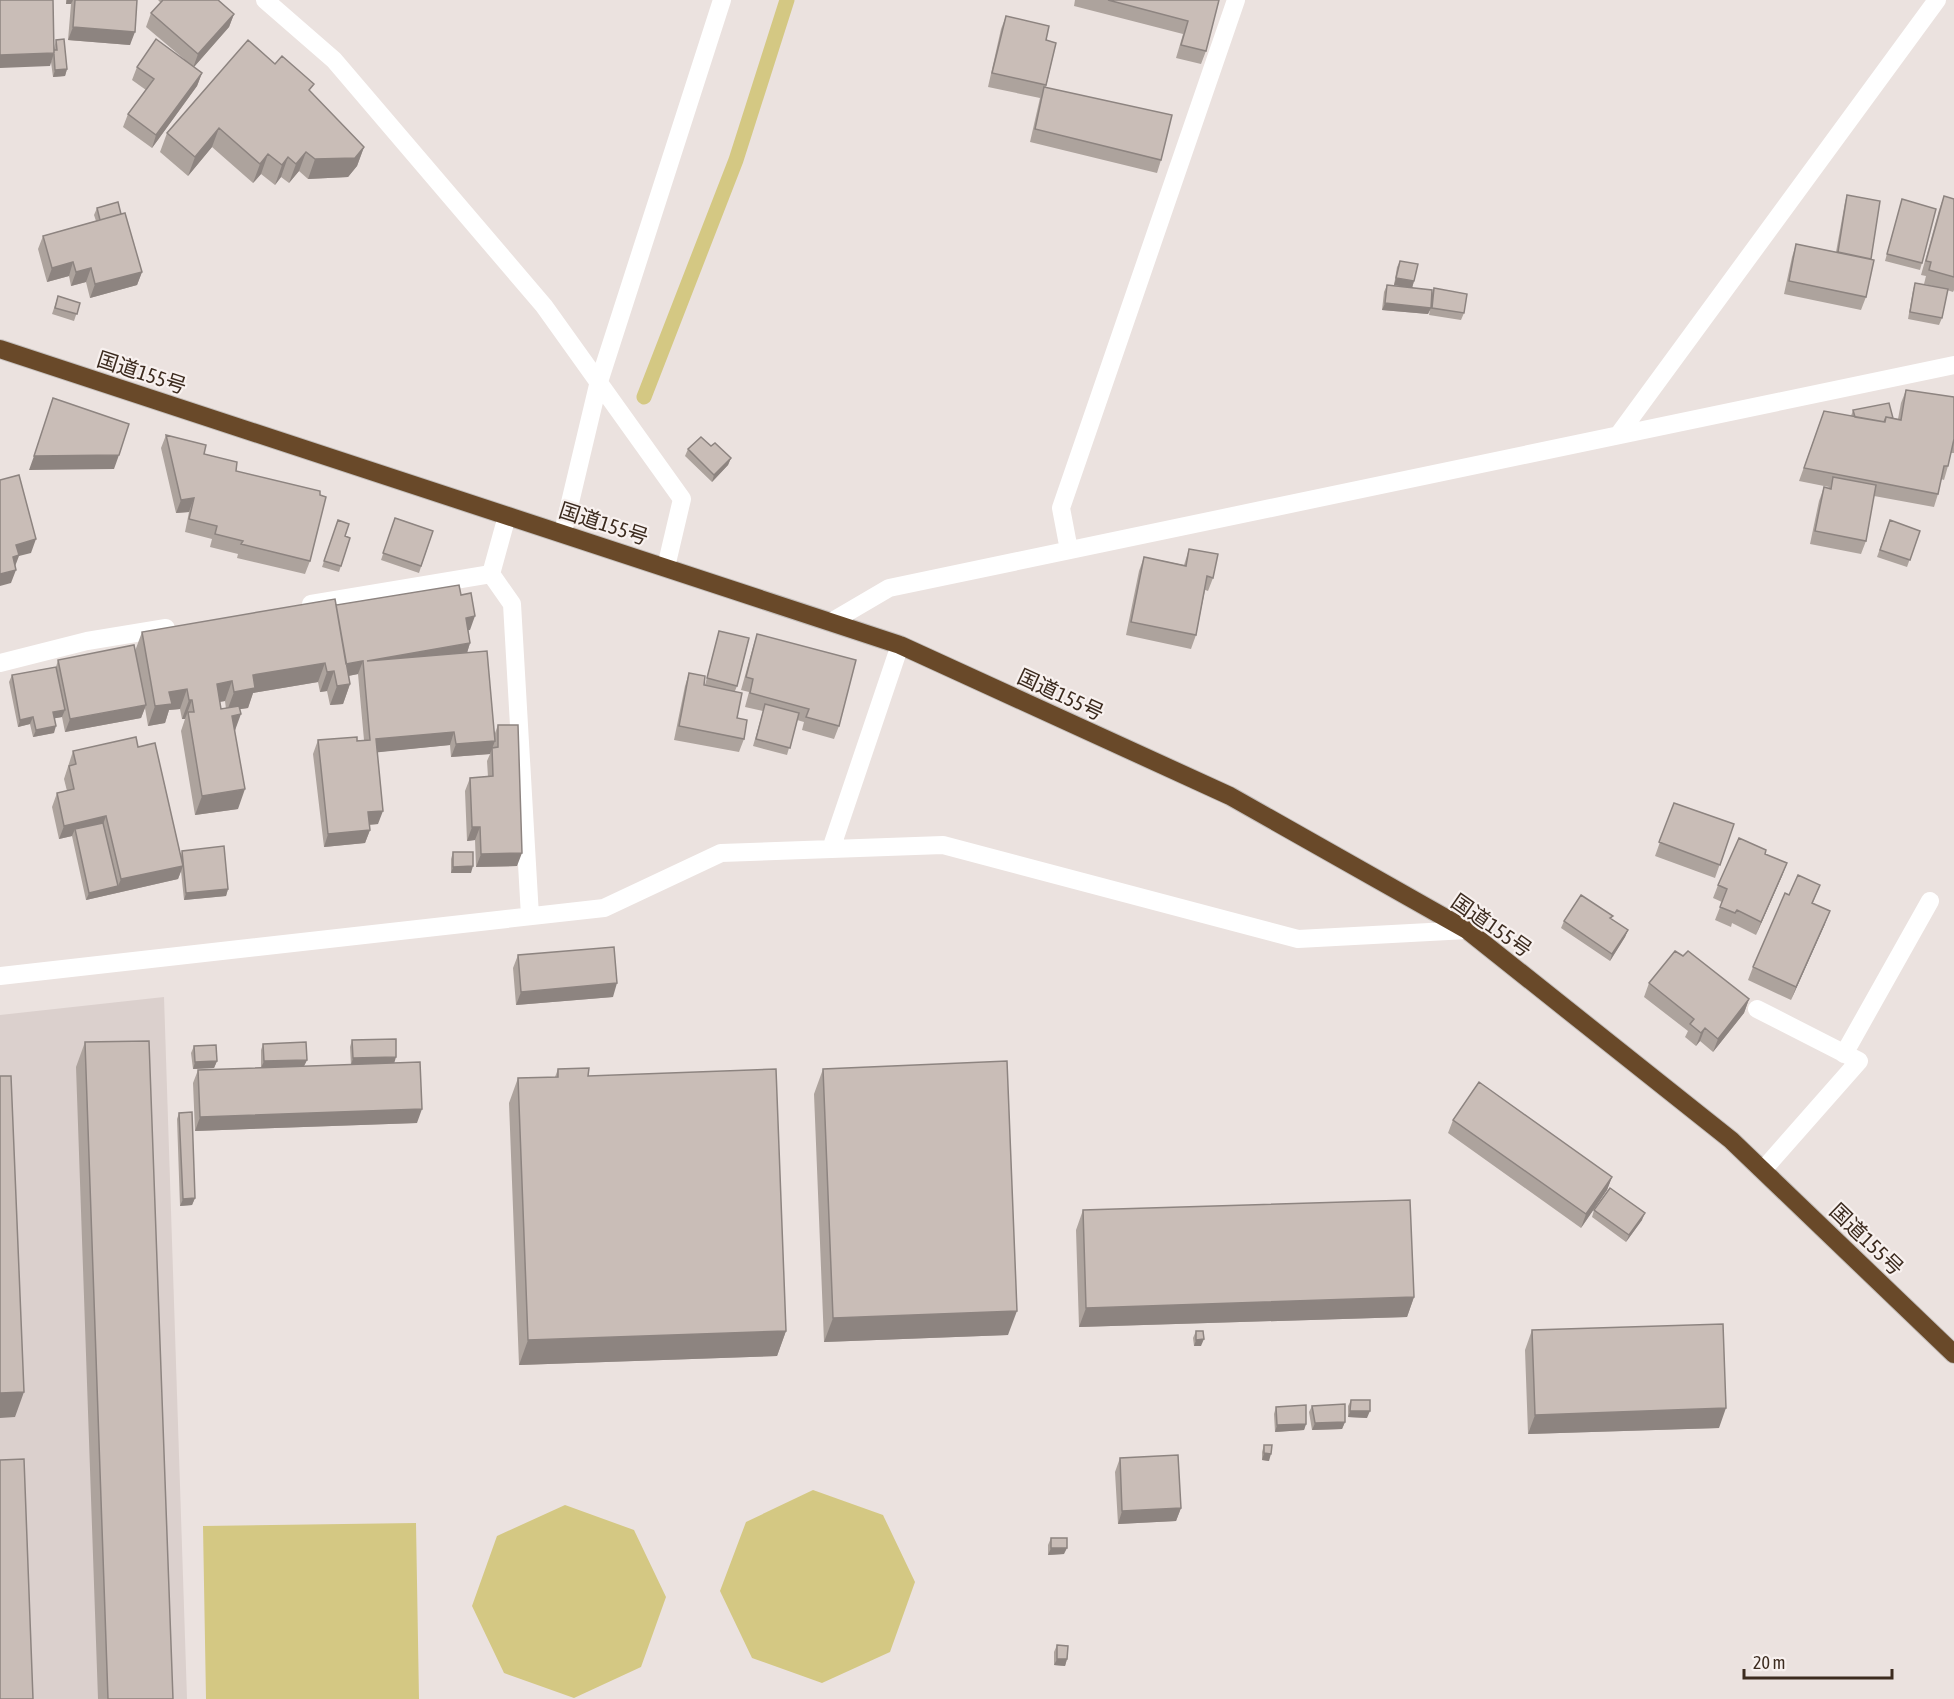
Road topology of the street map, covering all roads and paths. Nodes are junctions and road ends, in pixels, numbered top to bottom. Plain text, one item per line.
1 (265, 0) edge
2 (722, 0) edge
3 (1236, 0) edge
4 (1937, 0) edge
5 (0, 349) edge
6 (1954, 365) edge
7 (598, 384) junction
8 (1619, 434) junction
9 (507, 516) junction
10 (563, 532) junction
11 (1069, 550) junction
12 (666, 567) junction
13 (491, 574) junction
14 (288, 608) edge
15 (831, 622) junction
16 (182, 626) edge
17 (900, 645) junction
18 (0, 663) edge
19 (831, 849) junction
20 (1930, 901) dead end
21 (530, 916) junction
22 (1467, 930) junction
23 (0, 975) edge
24 (1757, 1010) dead end
25 (1844, 1054) junction
26 (1763, 1170) junction
27 (1954, 1354) edge

1 - 7 street
2 - 7 street
3 - 11 street
4 - 8 street
5 - 9 highway, 国道155号
6 - 8 street
7 - 10 street
7 - 12 street
8 - 11 street
9 - 10 highway, 国道155号
9 - 13 street
10 - 12 highway, 国道155号
11 - 15 street
12 - 15 highway, 国道155号
13 - 14 street
13 - 21 street
15 - 17 highway, 国道155号
16 - 18 street
17 - 19 street
17 - 22 highway, 国道155号
19 - 21 street
19 - 22 street
20 - 25 street
21 - 23 street
22 - 26 highway, 国道155号
24 - 25 street
25 - 26 street
26 - 27 highway, 国道155号

